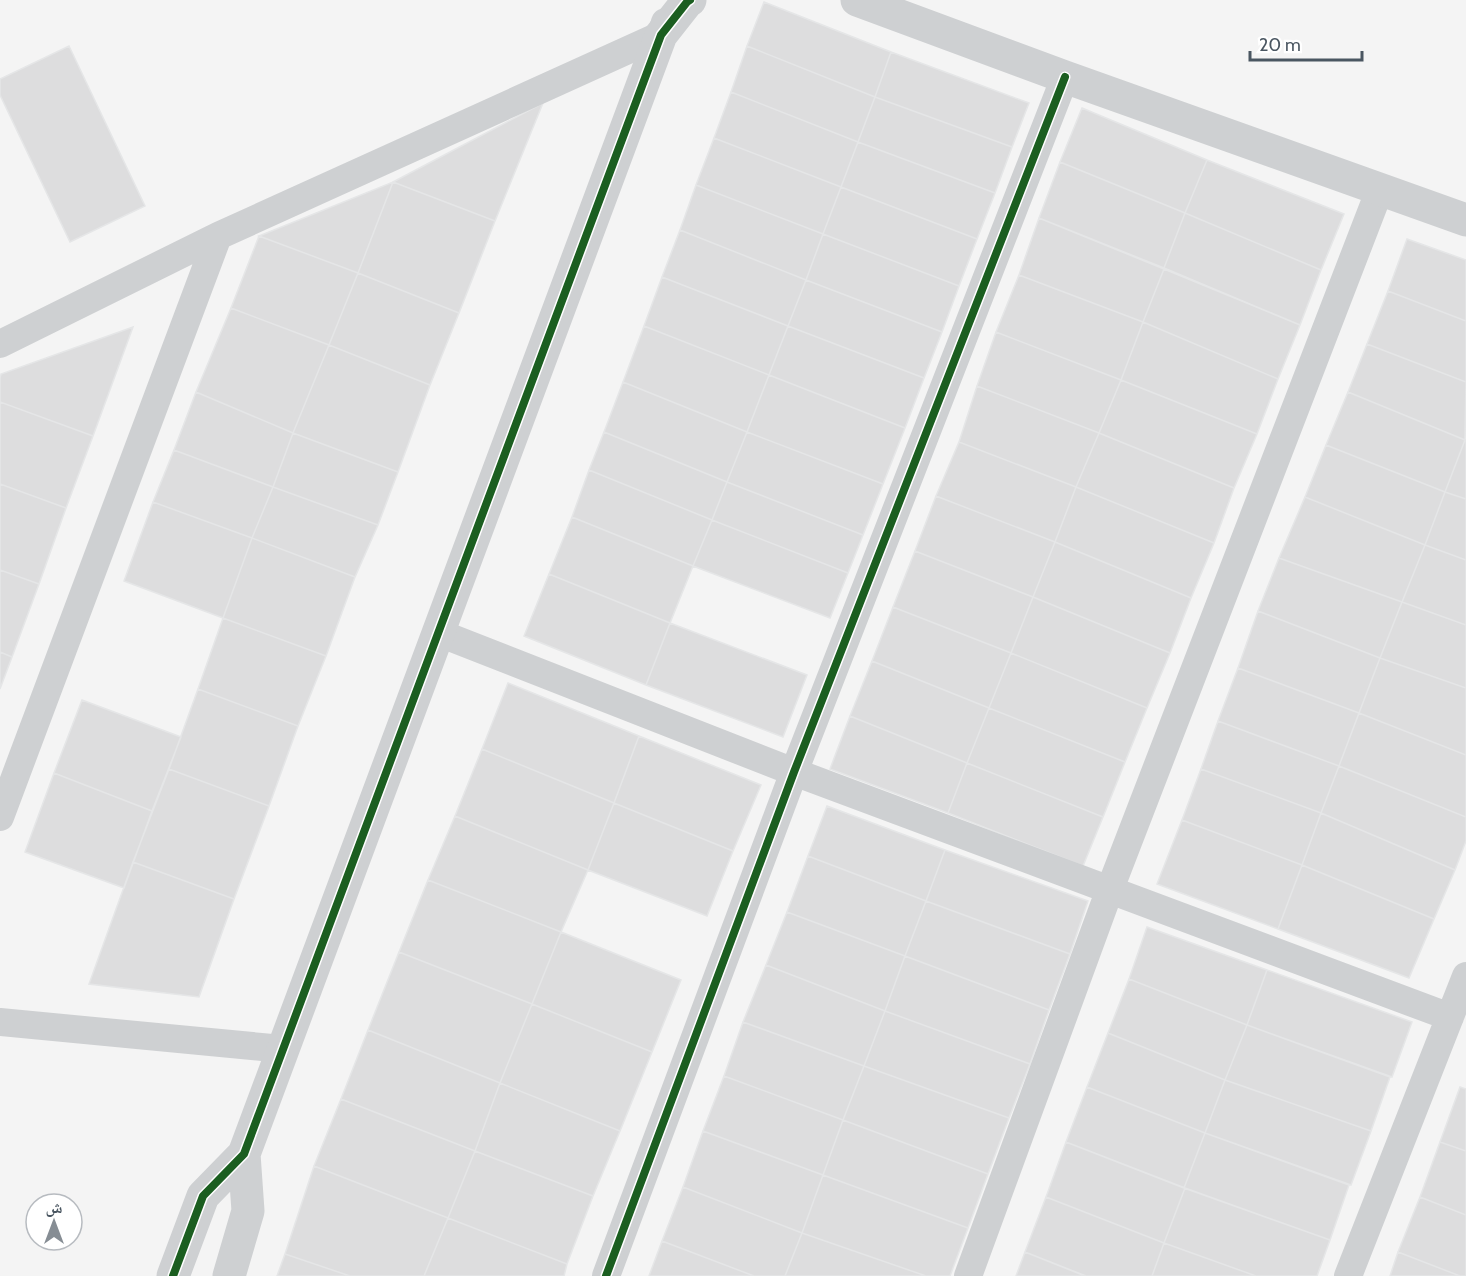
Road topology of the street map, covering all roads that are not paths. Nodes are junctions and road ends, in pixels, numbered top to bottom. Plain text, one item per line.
1 (671, 0) edge
2 (690, 0) edge
3 (857, 0) edge
4 (661, 35) junction
5 (1065, 77) junction
6 (1380, 189) junction
7 (1466, 220) edge
8 (218, 236) junction
9 (0, 344) edge
10 (439, 633) junction
11 (794, 772) junction
12 (0, 817) edge
13 (1110, 890) junction
14 (1466, 976) edge
15 (1450, 1017) junction
16 (0, 1022) edge
17 (283, 1050) junction
18 (244, 1154) junction
19 (173, 1276) edge
20 (229, 1276) edge
21 (606, 1276) edge
22 (968, 1276) edge
23 (1348, 1276) edge

1 - 4 street
2 - 4 street
3 - 5 street
4 - 8 street
4 - 10 street
5 - 6 street
5 - 11 street
6 - 7 street
6 - 13 street
8 - 9 street
8 - 12 street
10 - 11 street
10 - 17 street
11 - 13 street
11 - 21 street
13 - 15 street
13 - 22 street
14 - 15 street
15 - 23 street
16 - 17 street
17 - 18 street
18 - 19 street
18 - 20 street

